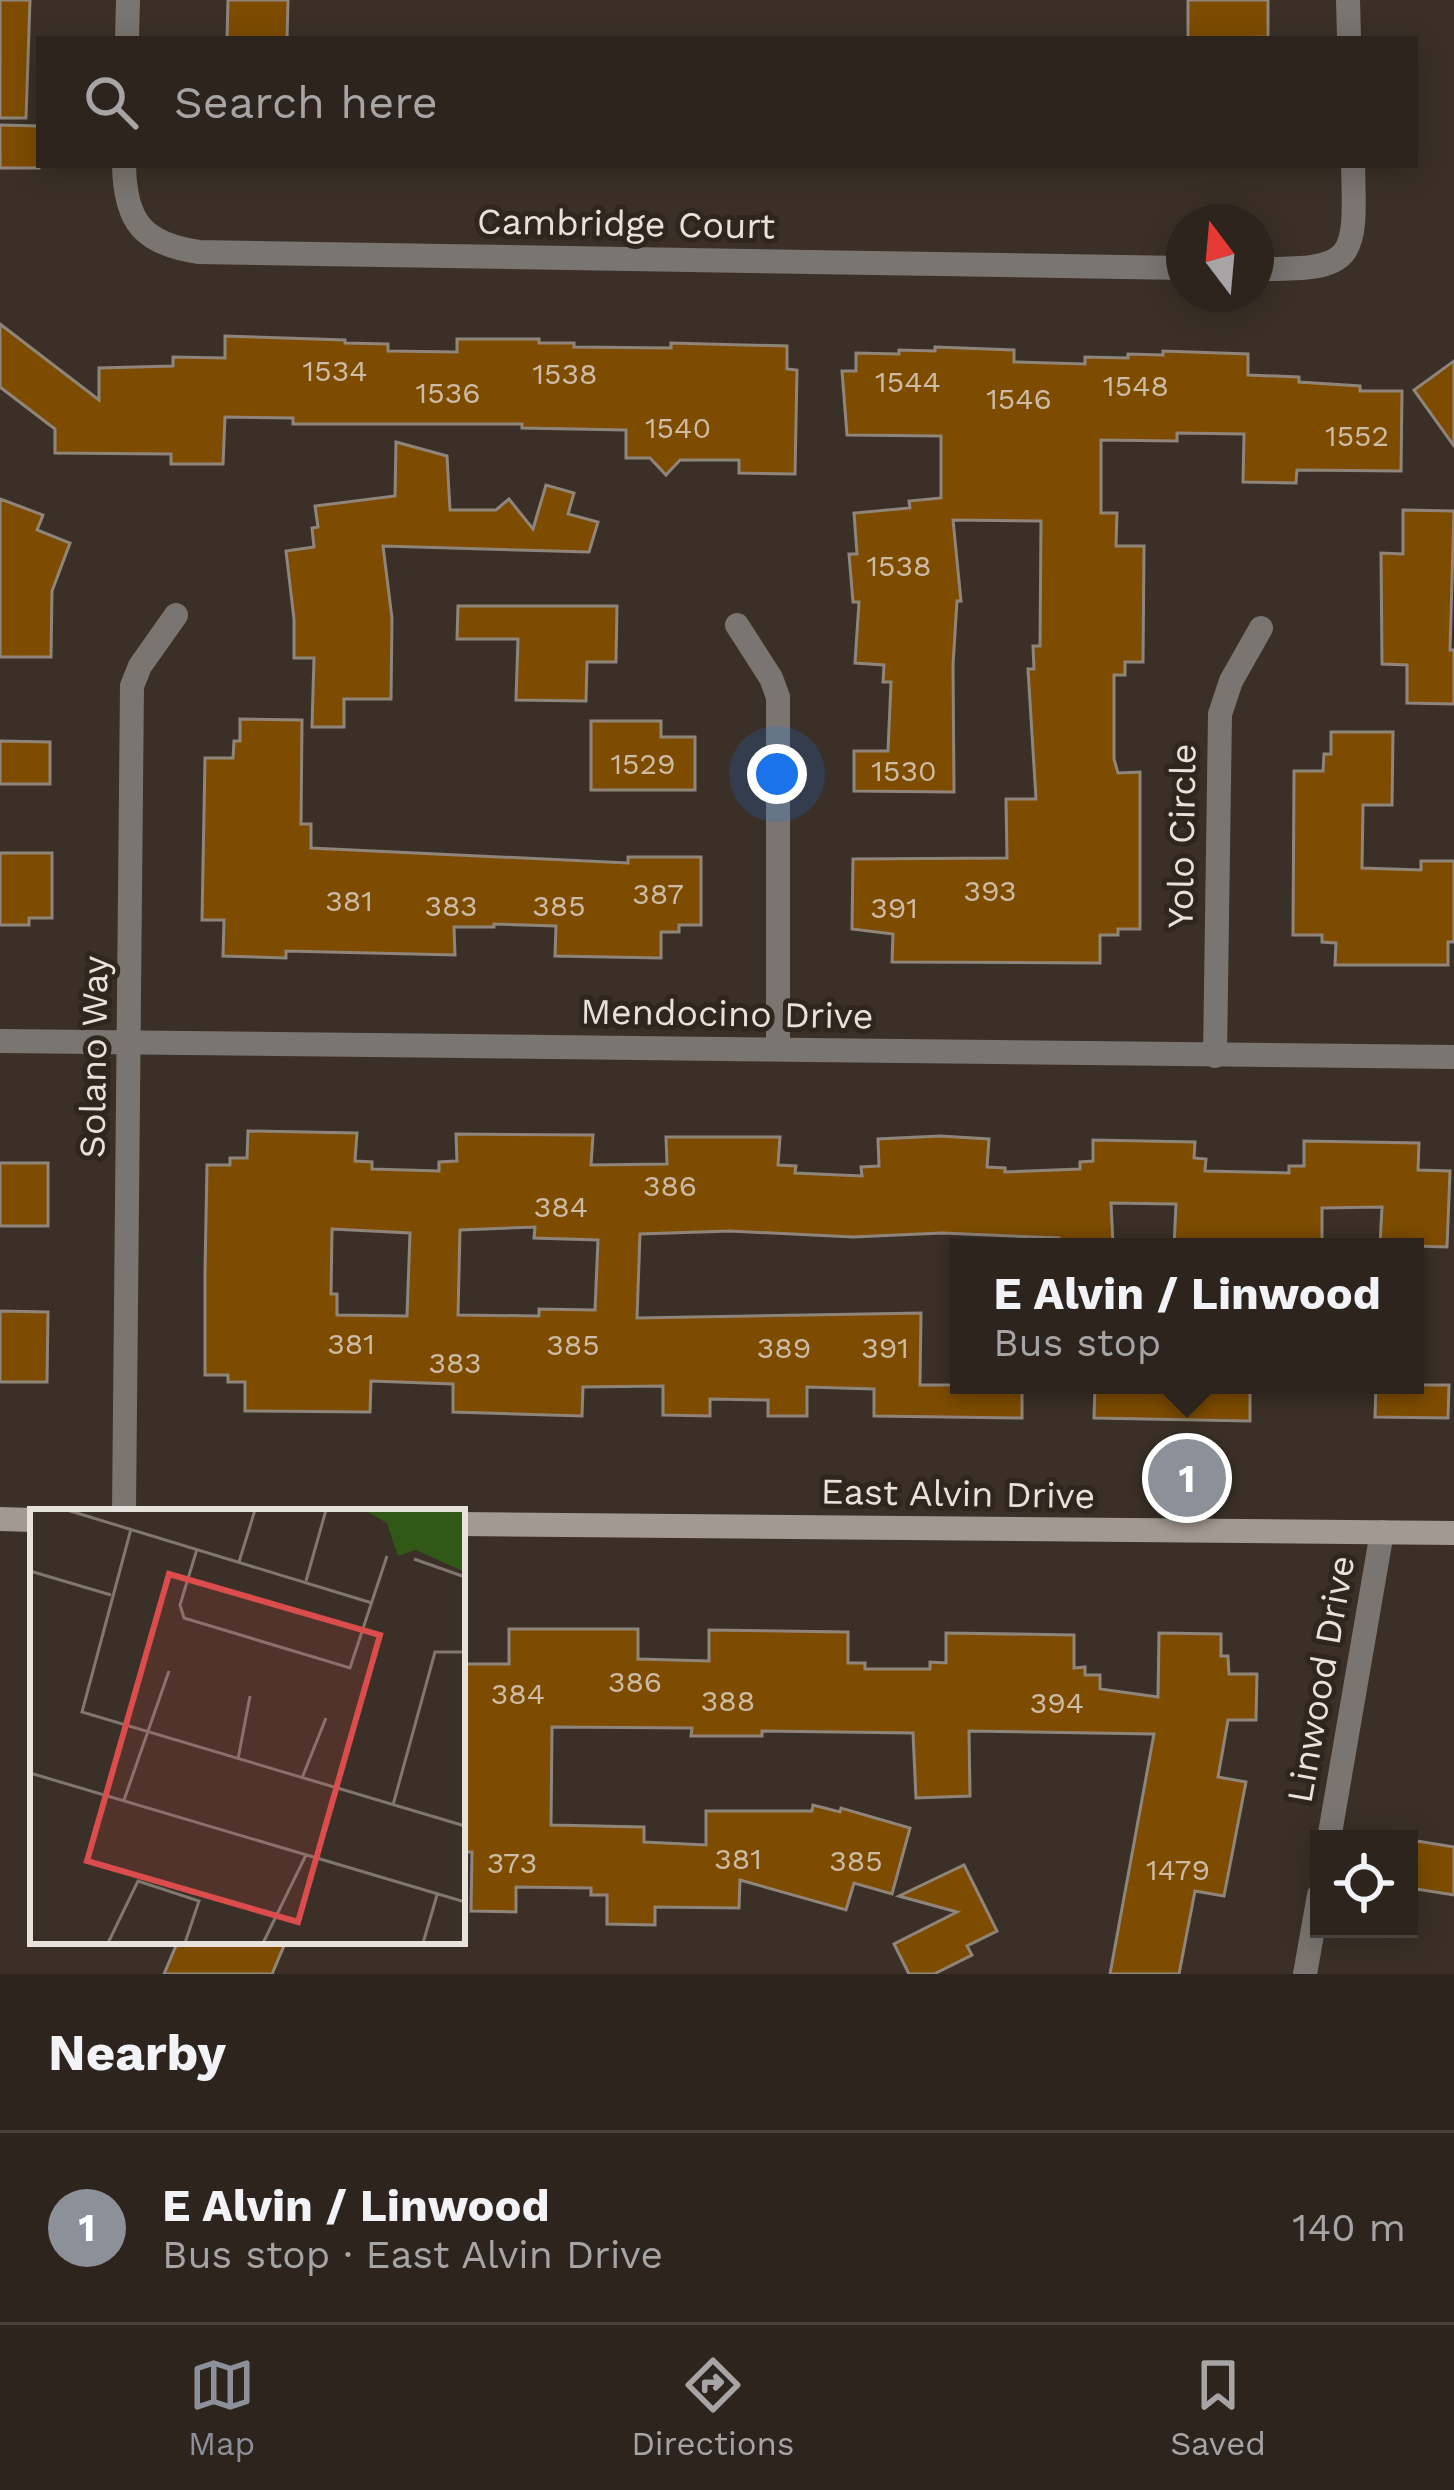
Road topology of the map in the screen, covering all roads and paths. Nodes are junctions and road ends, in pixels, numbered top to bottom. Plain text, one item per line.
1 (128, 0) edge
2 (1348, 0) edge
3 (127, 36) edge
4 (1349, 36) edge
5 (124, 168) edge
6 (1353, 168) edge
7 (1166, 268) edge
8 (1274, 268) edge
9 (176, 615) dead end
10 (736, 625) dead end
11 (1261, 628) dead end
12 (0, 1041) edge
13 (129, 1042) junction
14 (778, 1049) junction
15 (1214, 1056) junction
16 (1454, 1057) edge
17 (124, 1509) edge
18 (0, 1519) edge
19 (30, 1520) edge
20 (465, 1524) edge
21 (1382, 1532) junction
22 (1454, 1533) edge
23 (1331, 1830) edge
24 (1311, 1938) edge
25 (1305, 1974) edge

1 - 3 street
2 - 4 street
5 - 7 street, Cambridge Court
6 - 8 street
9 - 13 street, Solano Way
10 - 14 street
11 - 15 street, Yolo Circle
12 - 13 street, Mendocino Drive
13 - 14 street, Mendocino Drive
13 - 17 street, Solano Way
14 - 15 street, Mendocino Drive
15 - 16 street, Mendocino Drive
18 - 19 main road
20 - 21 main road, East Alvin Drive
21 - 22 main road, East Alvin Drive
21 - 23 street, Linwood Drive
24 - 25 street

